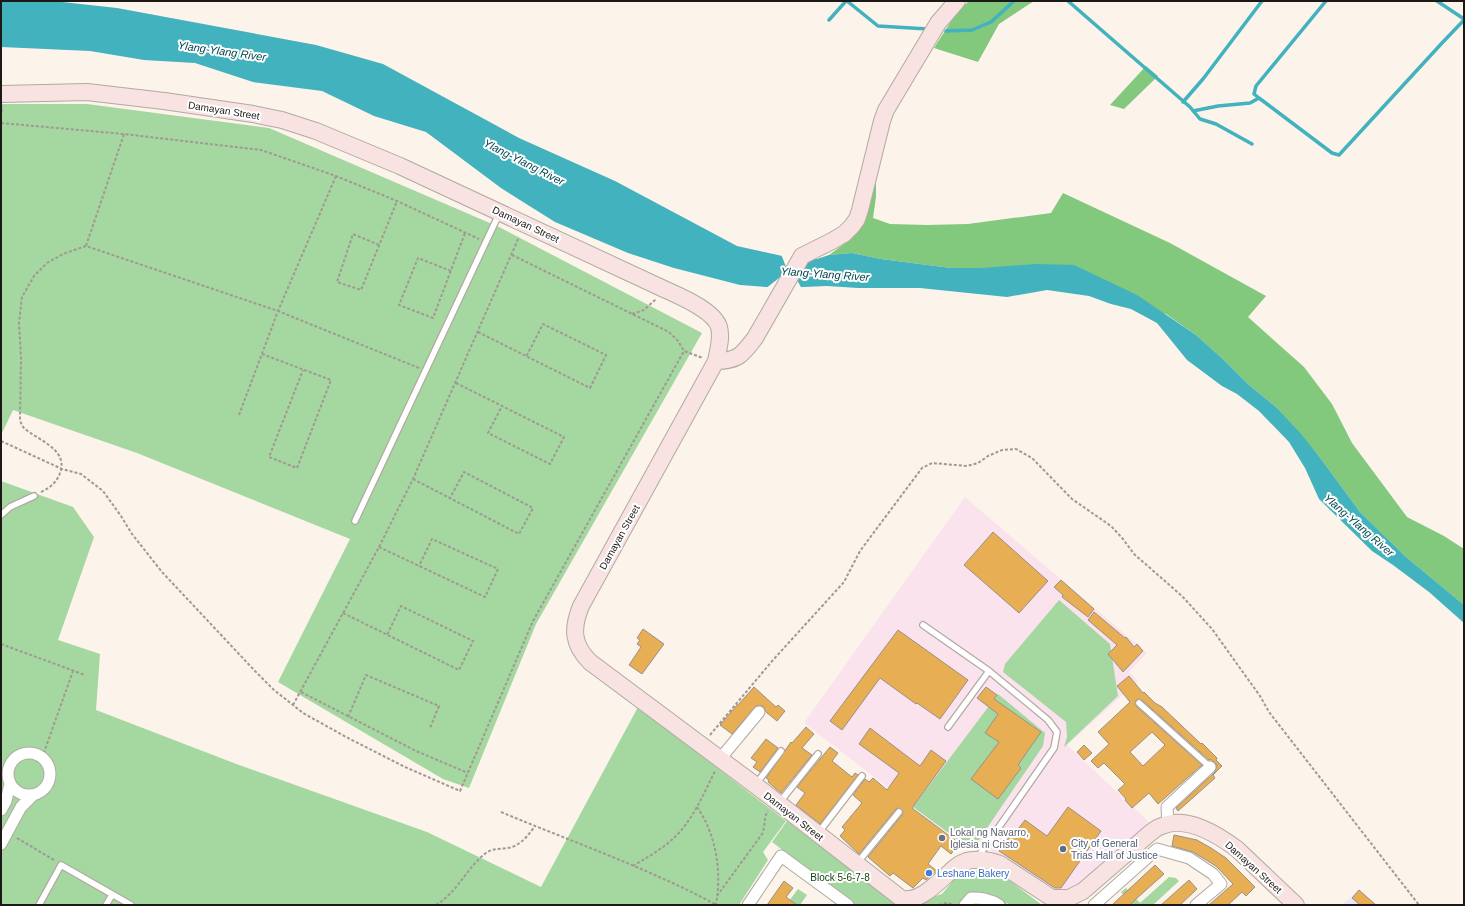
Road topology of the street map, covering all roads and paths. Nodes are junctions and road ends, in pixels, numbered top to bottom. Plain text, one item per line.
1 (957, 1) edge
2 (1, 94) edge
3 (1, 124) edge
4 (124, 134) junction
5 (336, 176) junction
6 (397, 201) junction
7 (500, 212) junction
8 (525, 224) junction
9 (465, 233) junction
10 (486, 242) junction
11 (380, 245) junction
12 (86, 246) junction
13 (512, 255) junction
14 (451, 271) junction
15 (664, 289) junction
16 (278, 311) junction
17 (632, 314) junction
18 (478, 332) junction
19 (684, 351) junction
20 (262, 354) junction
21 (526, 356) junction
22 (716, 361) junction
23 (303, 370) junction
24 (426, 371) junction
25 (456, 383) junction
26 (502, 406) junction
27 (239, 415) dead end
28 (1, 442) edge
29 (62, 469) junction
30 (413, 479) junction
31 (34, 496) joint
32 (450, 498) junction
33 (1, 515) edge
34 (355, 521) dead end
35 (379, 547) junction
36 (420, 566) junction
37 (343, 613) junction
38 (923, 625) dead end
39 (387, 635) junction
40 (1, 644) edge
41 (74, 671) junction
42 (989, 671) junction
43 (85, 675) dead end
44 (301, 692) junction
45 (1139, 703) dead end
46 (293, 705) junction
47 (759, 712) dead end
48 (348, 717) junction
49 (948, 727) dead end
50 (430, 728) dead end
51 (702, 745) junction
52 (781, 751) dead end
53 (818, 754) dead end
54 (42, 758) junction
55 (720, 759) junction
56 (1210, 767) joint
57 (468, 773) junction
58 (862, 776) dead end
59 (10, 784) junction
60 (755, 785) junction
61 (33, 795) junction
62 (778, 804) junction
63 (697, 807) junction
64 (1, 810) edge
65 (501, 812) dead end
66 (899, 812) dead end
67 (1168, 824) junction
68 (535, 826) junction
69 (8, 832) junction
70 (817, 834) junction
71 (1, 844) edge
72 (975, 861) junction
73 (857, 864) junction
74 (62, 865) junction
75 (633, 866) junction
76 (112, 895) junction
77 (717, 896) junction
78 (842, 903) edge
79 (39, 905) edge
80 (106, 905) edge
81 (131, 905) edge
82 (436, 905) edge
83 (715, 905) edge
84 (748, 905) edge
85 (939, 905) edge
86 (954, 905) edge
87 (965, 905) edge
88 (1000, 905) edge
89 (1094, 905) edge
90 (1196, 905) edge
91 (1296, 905) edge
92 (1419, 905) edge

1 - 22 street
2 - 7 street, Damayan Street
3 - 4 path
4 - 5 path
4 - 12 path
5 - 6 path
5 - 16 path
6 - 9 path
6 - 11 path
7 - 8 street, Damayan Street
7 - 10 lane
8 - 13 path
8 - 15 street, Damayan Street
9 - 10 path
9 - 14 path
10 - 24 lane
11 - 11 path
12 - 16 path
12 - 29 path
13 - 17 path
13 - 18 path
14 - 14 path
15 - 17 path
15 - 22 street, Damayan Street
16 - 20 path
16 - 24 path
17 - 19 path
18 - 21 path
18 - 25 path
19 - 22 path
19 - 57 path
20 - 23 path
20 - 27 path
21 - 21 path
22 - 51 street, Damayan Street
23 - 23 path
24 - 34 lane
25 - 26 path
25 - 30 path
26 - 26 path
28 - 29 path
29 - 31 path
29 - 46 path
30 - 32 path
30 - 35 path
31 - 33 lane
32 - 32 path
35 - 36 path
35 - 37 path
36 - 36 path
37 - 39 path
37 - 44 path
38 - 42 lane
39 - 39 path
40 - 41 path
41 - 43 path
41 - 54 path
42 - 49 lane
42 - 72 lane
44 - 46 path
44 - 48 path
45 - 56 lane
46 - 57 path
47 - 55 street
48 - 50 path
48 - 57 path
51 - 55 street, Damayan Street
51 - 92 path
52 - 60 lane
53 - 62 lane
54 - 59 street
54 - 61 street
55 - 60 street, Damayan Street
55 - 63 path
56 - 67 street
58 - 70 lane
59 - 61 street
59 - 64 street
60 - 62 street, Damayan Street
61 - 69 street
62 - 70 street, Damayan Street
62 - 77 path
63 - 75 path
63 - 77 path
65 - 68 path
66 - 73 lane
67 - 72 street, Damayan Street
67 - 91 street, Damayan Street
68 - 75 path
68 - 82 path
69 - 71 street
69 - 74 path
70 - 73 street, Damayan Street
72 - 73 street, Damayan Street
74 - 76 lane
74 - 79 lane
75 - 83 path
76 - 80 lane
76 - 81 lane
77 - 83 path
78 - 84 street
85 - 86 path
87 - 88 street
89 - 90 street

